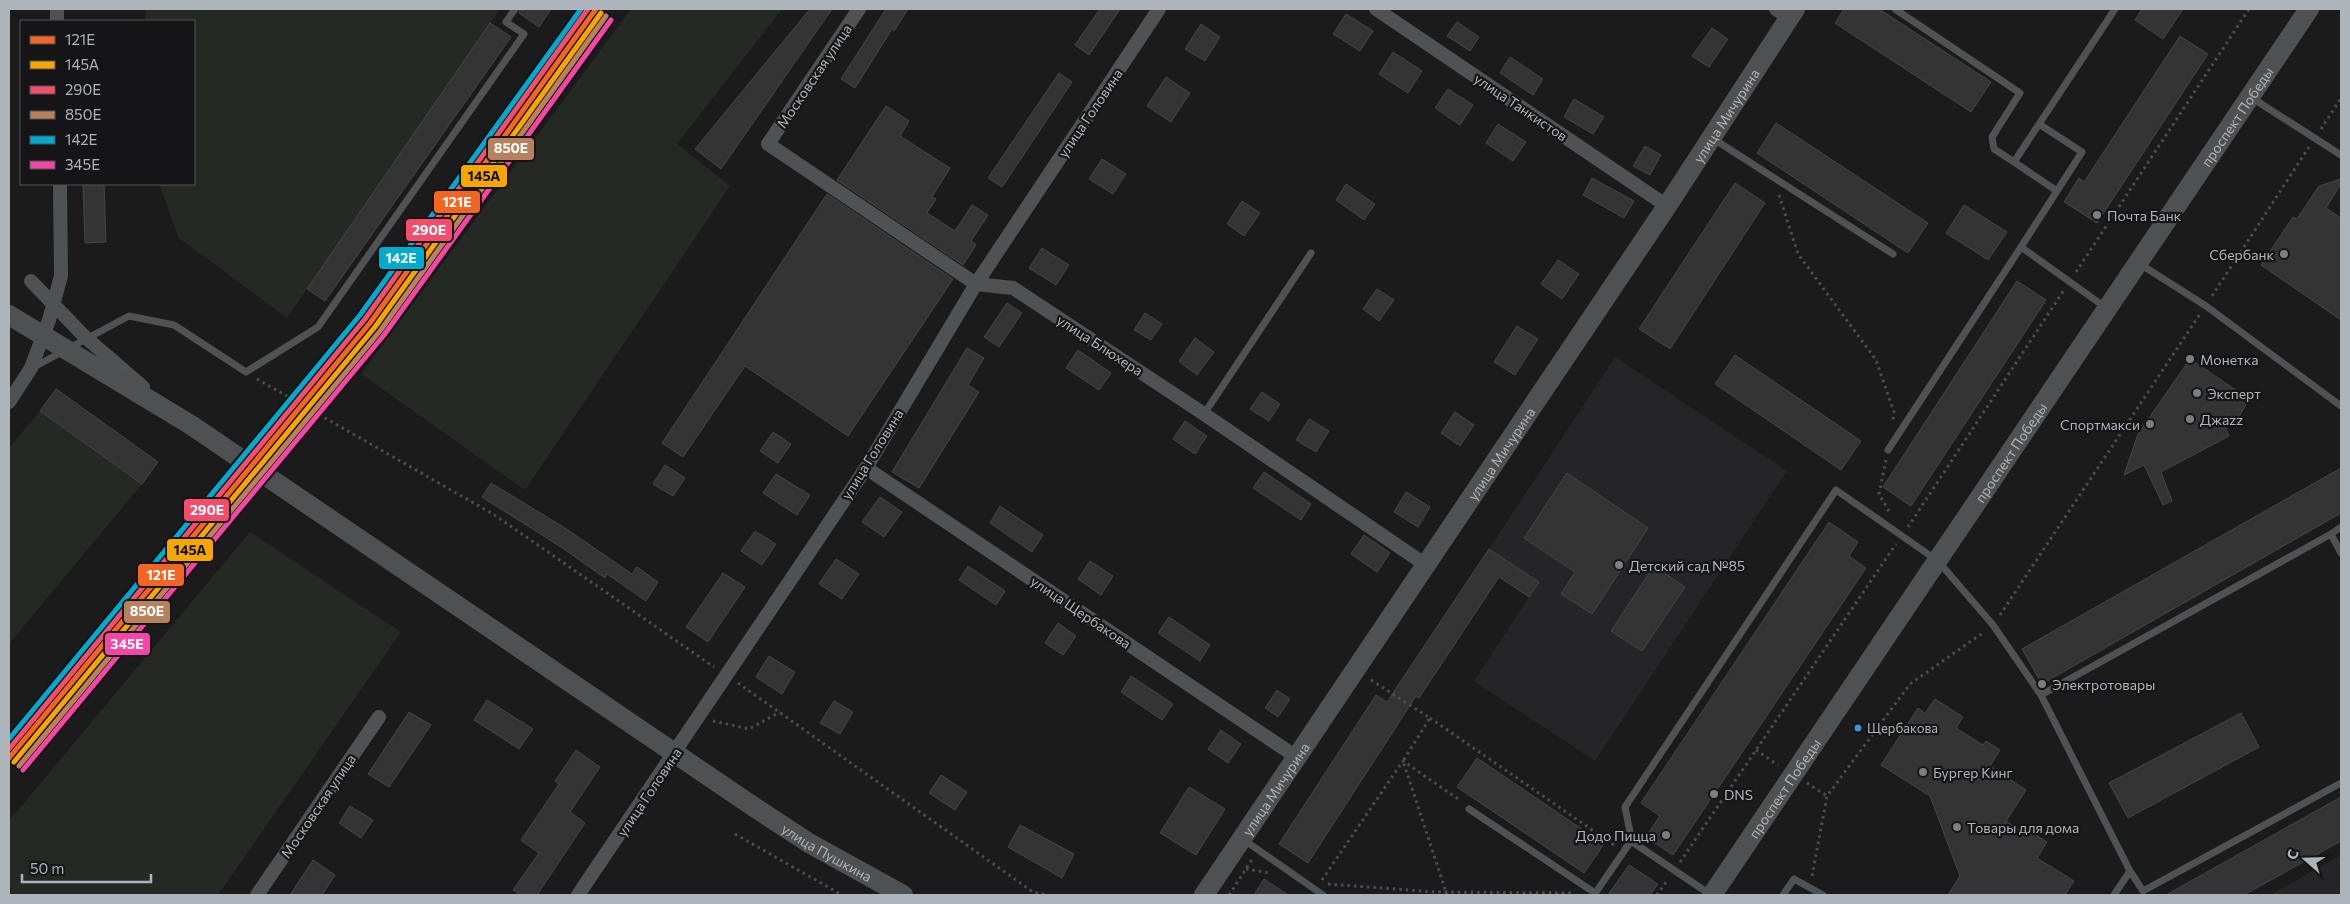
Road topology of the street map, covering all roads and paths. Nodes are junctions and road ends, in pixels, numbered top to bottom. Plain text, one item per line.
1 (515, 9) edge
2 (860, 9) edge
3 (1159, 9) edge
4 (1376, 9) edge
5 (1895, 9) edge
6 (2115, 9) edge
7 (2249, 9) edge
8 (2308, 9) edge
9 (1787, 12) edge
10 (2250, 96) junction
11 (2341, 98) edge
12 (2039, 124) junction
13 (1711, 137) junction
14 (2315, 138) junction
15 (768, 144) joint
16 (2341, 155) edge
17 (2014, 162) junction
18 (60, 185) edge
19 (2057, 191) junction
20 (1778, 192) dead end
21 (1667, 206) junction
22 (2021, 247) junction
23 (1311, 253) dead end
24 (1892, 254) dead end
25 (2138, 262) junction
26 (31, 281) dead end
27 (2070, 281) junction
28 (976, 284) junction
29 (2206, 306) junction
30 (2107, 308) junction
31 (9, 315) edge
32 (31, 368) junction
33 (246, 372) junction
34 (9, 402) edge
35 (2341, 406) edge
36 (1894, 412) dead end
37 (1204, 414) junction
38 (191, 425) junction
39 (1888, 450) dead end
40 (866, 468) junction
41 (2341, 527) edge
42 (2331, 534) junction
43 (1902, 535) junction
44 (2341, 553) edge
45 (1938, 561) junction
46 (1426, 565) junction
47 (1993, 625) junction
48 (726, 675) junction
49 (1371, 680) dead end
50 (2041, 695) junction
51 (780, 712) junction
52 (379, 717) dead end
53 (698, 718) junction
54 (1430, 718) junction
55 (1296, 756) junction
56 (1403, 761) junction
57 (2341, 783) edge
58 (1469, 809) dead end
59 (735, 834) dead end
60 (1242, 838) junction
61 (1632, 842) junction
62 (1623, 852) junction
63 (1246, 869) dead end
64 (1675, 870) junction
65 (2130, 871) junction
66 (1298, 879) junction
67 (1810, 887) junction
68 (1204, 894) edge
69 (1446, 894) edge
70 (1594, 894) edge
71 (256, 895) edge
72 (578, 895) edge
73 (842, 895) edge
74 (903, 895) edge
75 (1046, 895) edge
76 (1323, 895) edge
77 (1658, 895) edge
78 (1712, 895) edge
79 (1783, 895) edge
80 (1823, 895) edge
81 (2114, 895) edge

1 - 33 lane
2 - 15 street, Московская улица
3 - 28 street, улица Головина
4 - 21 street, улица Танкистов
5 - 17 lane
6 - 12 lane
7 - 27 path
8 - 10 street, проспект Победы
9 - 13 street, улица Мичурина
10 - 14 lane
10 - 25 street, проспект Победы
11 - 14 path
12 - 17 lane
12 - 19 lane
13 - 21 street, улица Мичурина
13 - 24 lane
14 - 16 lane
14 - 29 path
15 - 28 street, улица Блюхера
17 - 19 lane
18 - 32 street
19 - 22 lane
20 - 36 path
21 - 46 street, улица Мичурина
22 - 27 lane
22 - 39 lane
23 - 37 lane
25 - 29 lane
25 - 30 street, проспект Победы
26 - 38 street, bridge
27 - 30 lane
27 - 43 path
28 - 37 street, улица Блюхера
28 - 40 street, улица Головина
29 - 35 lane
29 - 47 path
30 - 45 street, проспект Победы
31 - 38 street, улица Пушкина, bridge
32 - 33 lane
32 - 34 street
33 - 48 path
37 - 46 street, улица Блюхера
38 - 74 street, улица Пушкина, bridge
40 - 48 street, улица Головина
40 - 55 street, улица Щербакова
41 - 42 lane
42 - 44 lane
42 - 50 lane
43 - 45 lane
43 - 61 lane
43 - 64 path
45 - 47 lane
45 - 78 street, проспект Победы
46 - 55 street, улица Мичурина
47 - 50 lane
47 - 67 path
48 - 51 path
48 - 53 street, улица Головина
49 - 54 path
50 - 65 lane
51 - 53 path
51 - 75 path
52 - 71 street, Московская улица
53 - 72 street, улица Головина
54 - 56 path
54 - 62 path
55 - 60 street, улица Мичурина
56 - 69 path
56 - 69 path
57 - 65 lane
58 - 70 lane
59 - 73 path
60 - 66 lane
60 - 68 street, улица Мичурина
61 - 62 lane
61 - 64 lane
62 - 70 lane
63 - 66 path
64 - 77 path
64 - 78 lane
65 - 81 lane
66 - 76 lane
67 - 79 lane
67 - 80 lane
69 - 70 path

